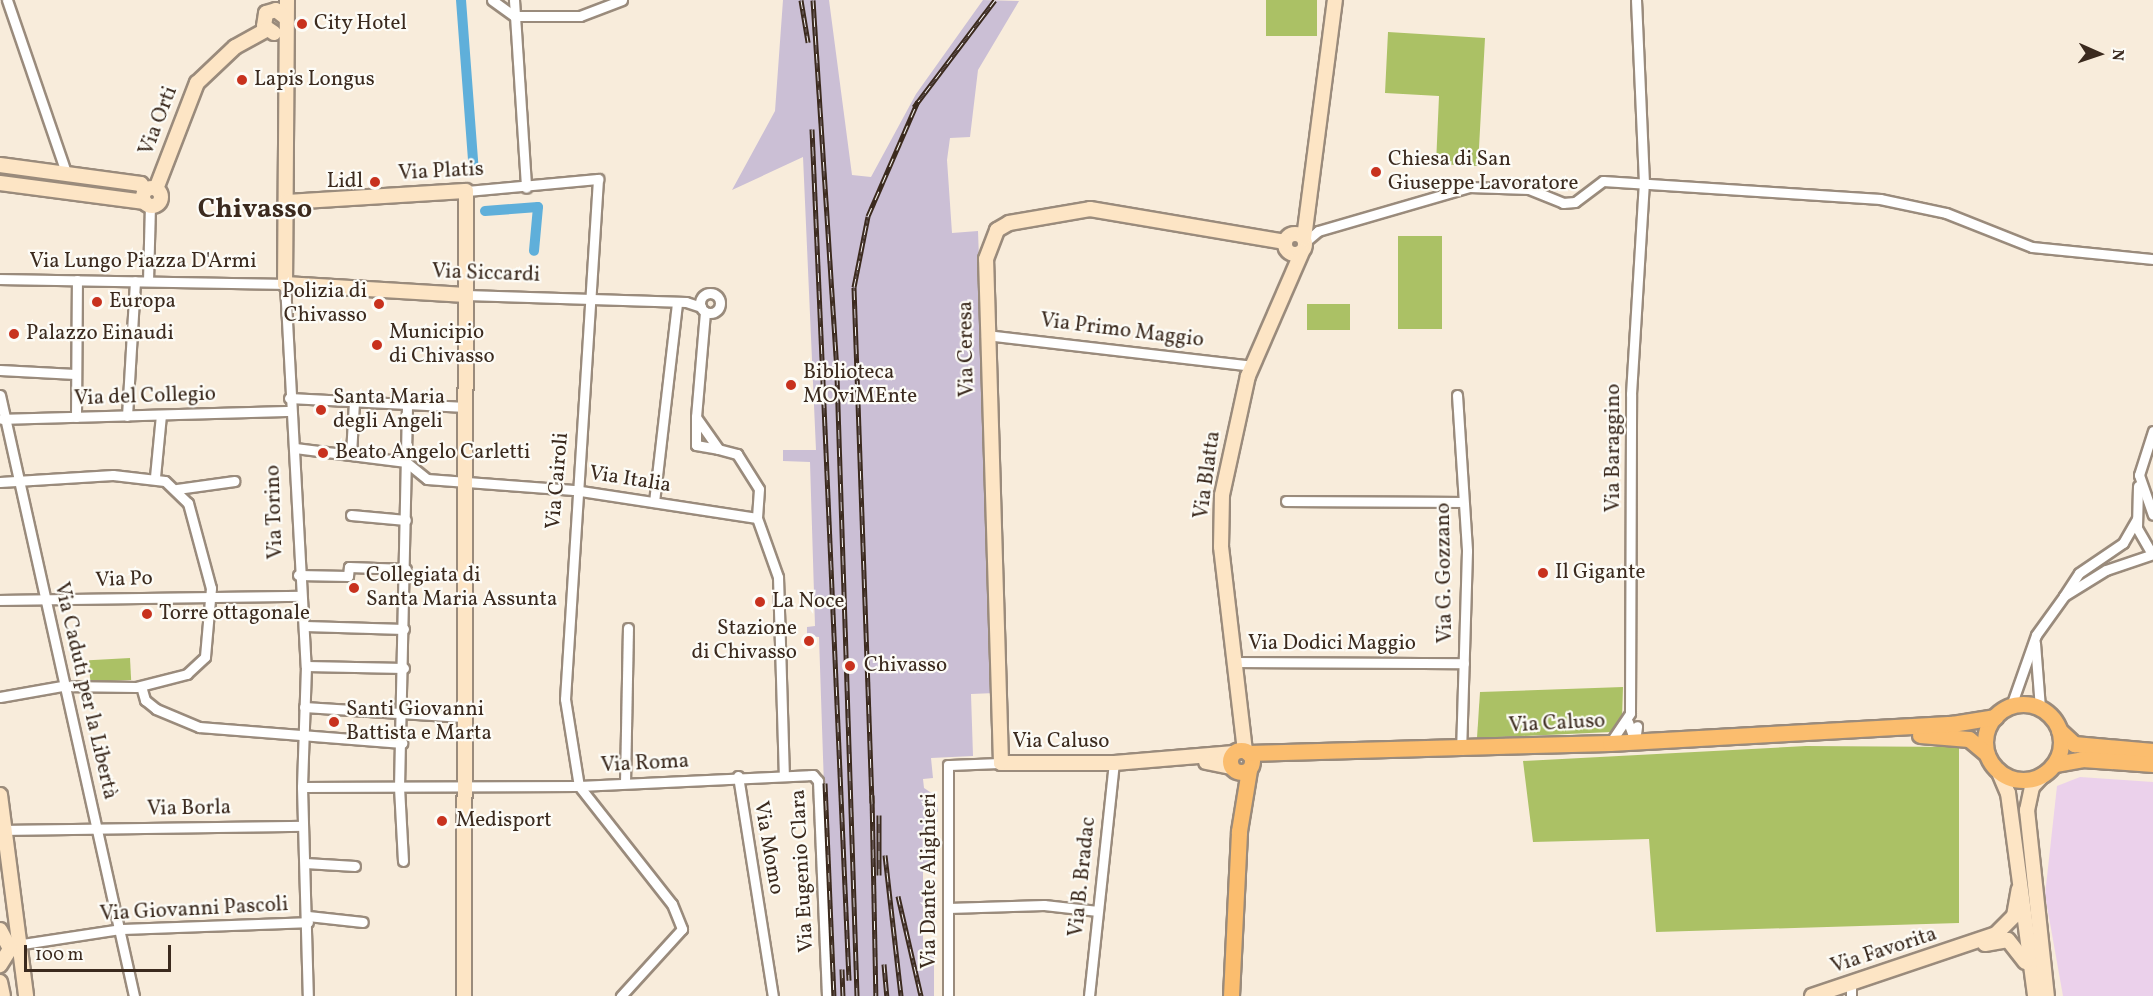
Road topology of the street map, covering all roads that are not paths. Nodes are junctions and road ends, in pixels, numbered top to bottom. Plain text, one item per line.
1 (7, 0) edge
2 (287, 0) edge
3 (492, 0) edge
4 (514, 0) edge
5 (621, 0) edge
6 (1335, 0) edge
7 (1636, 0) edge
8 (270, 14) edge
9 (514, 16) junction
10 (285, 23) junction
11 (0, 165) edge
12 (67, 175) junction
13 (598, 179) joint
14 (0, 183) edge
15 (1644, 183) junction
16 (526, 188) junction
17 (466, 191) junction
18 (149, 197) junction
19 (286, 202) junction
20 (1297, 242) junction
21 (2153, 259) edge
22 (0, 279) edge
23 (77, 280) junction
24 (135, 280) junction
25 (148, 281) junction
26 (285, 284) junction
27 (466, 295) junction
28 (593, 299) junction
29 (682, 302) junction
30 (987, 335) junction
31 (1253, 366) junction
32 (0, 370) edge
33 (75, 374) junction
34 (0, 395) edge
35 (1457, 395) dead end
36 (289, 398) junction
37 (354, 402) junction
38 (407, 405) junction
39 (466, 407) junction
40 (291, 411) junction
41 (161, 415) junction
42 (127, 416) junction
43 (76, 417) junction
44 (696, 417) junction
45 (3, 419) edge
46 (2153, 431) edge
47 (295, 448) junction
48 (718, 449) junction
49 (351, 454) junction
50 (406, 462) junction
51 (2139, 475) junction
52 (155, 477) junction
53 (19, 480) junction
54 (234, 481) dead end
55 (0, 482) edge
56 (466, 483) junction
57 (177, 489) junction
58 (574, 490) junction
59 (1286, 501) dead end
60 (654, 502) junction
61 (1462, 502) junction
62 (351, 515) dead end
63 (2153, 515) edge
64 (757, 518) junction
65 (2137, 519) junction
66 (406, 520) junction
67 (2153, 553) edge
68 (406, 568) junction
69 (298, 575) junction
70 (300, 596) junction
71 (2064, 596) junction
72 (211, 597) junction
73 (0, 600) edge
74 (47, 601) junction
75 (304, 626) junction
76 (628, 628) dead end
77 (404, 630) junction
78 (2036, 635) junction
79 (1236, 662) junction
80 (1464, 663) junction
81 (306, 666) junction
82 (404, 668) junction
83 (62, 686) junction
84 (141, 686) junction
85 (0, 697) edge
86 (304, 706) junction
87 (2011, 706) junction
88 (2040, 708) junction
89 (404, 710) junction
90 (464, 717) junction
91 (1995, 717) junction
92 (1629, 718) junction
93 (2059, 729) junction
94 (1836, 731) junction
95 (303, 733) junction
96 (1636, 734) junction
97 (402, 743) junction
98 (1610, 743) junction
99 (1461, 750) junction
100 (2153, 751) edge
101 (1987, 754) junction
102 (1241, 761) junction
103 (1001, 763) junction
104 (1114, 763) junction
105 (2153, 764) edge
106 (948, 765) joint
107 (2049, 769) junction
108 (1998, 770) junction
109 (784, 774) junction
110 (738, 776) junction
111 (624, 783) junction
112 (579, 786) junction
113 (303, 787) junction
114 (399, 788) junction
115 (463, 788) junction
116 (0, 795) edge
117 (303, 826) junction
118 (98, 828) junction
119 (4, 830) junction
120 (403, 861) dead end
121 (305, 863) junction
122 (355, 866) dead end
123 (2019, 889) junction
124 (948, 908) junction
125 (1098, 911) junction
126 (308, 919) junction
127 (363, 922) dead end
128 (120, 929) junction
129 (0, 930) edge
130 (1968, 946) junction
131 (14, 949) junction
132 (0, 965) edge
133 (0, 982) edge
134 (1851, 990) edge
135 (3, 996) edge
136 (26, 996) edge
137 (134, 996) edge
138 (308, 996) edge
139 (464, 996) edge
140 (621, 996) edge
141 (773, 996) edge
142 (827, 996) edge
143 (948, 996) edge
144 (1089, 996) edge
145 (1231, 996) edge
146 (1812, 996) edge
147 (2030, 996) edge
148 (2035, 996) edge
149 (2047, 996) edge

1 - 12 street
2 - 10 street, Via Torino
3 - 9 street
4 - 9 street
5 - 9 street
6 - 20 street, Via Blatta
7 - 15 street, Via Baraggino
8 - 10 street
8 - 10 street
8 - 18 street, Via Orti
9 - 16 street
10 - 19 street, Via Torino
11 - 12 street, Via Orti
12 - 18 street, Via Orti
13 - 16 street, Via Platis
13 - 28 street, Via Cairoli
14 - 18 street
15 - 20 street
15 - 21 street
15 - 92 street, Via Baraggino
16 - 17 street, Via Platis
17 - 19 street, Via Platis
17 - 27 street
18 - 25 street, Via Orti
19 - 26 street, Via Torino
20 - 30 street, Via Ceresa
20 - 31 street, Via Blatta
22 - 23 street, Via Lungo Piazza D'Armi
23 - 24 street, Via Lungo Piazza D'Armi
23 - 33 street
24 - 25 street, Via Lungo Piazza D'Armi
24 - 42 street
25 - 26 street, Via Lungo Piazza D'Armi
26 - 27 street, Via Siccardi
26 - 36 street, Via Torino
27 - 28 street, Via Siccardi
27 - 39 street
28 - 29 street, Via Siccardi
28 - 58 street, Via Cairoli
29 - 44 street, Via Siccardi
29 - 60 street
30 - 31 street, Via Primo Maggio
30 - 103 street, Via Ceresa
31 - 79 street, Via Blatta
32 - 33 street
33 - 43 street
34 - 45 street, Via Caduti per la Libertà
35 - 61 street, Via G. Gozzano
36 - 37 street
36 - 40 street, Via Torino
37 - 38 street
37 - 49 street
38 - 39 street
38 - 50 street
39 - 56 street
40 - 41 street, Via del Collegio
40 - 47 street, Via Torino
41 - 42 street, Via del Collegio
41 - 52 street
42 - 43 street, Via del Collegio
43 - 45 street, Via del Collegio
44 - 48 street
44 - 48 street
45 - 53 street, Via Caduti per la Libertà
46 - 51 street
47 - 49 street
47 - 69 street, Via Torino
48 - 64 street
49 - 50 street
50 - 56 street, Via Italia
50 - 66 street
51 - 63 street
51 - 65 street
52 - 53 street
52 - 57 street
53 - 55 street
53 - 74 street, Via Caduti per la Libertà
54 - 57 street
56 - 58 street, Via Italia
56 - 90 street
57 - 72 street
58 - 60 street, Via Italia
58 - 112 street, Via Cairoli
59 - 61 street
60 - 64 street, Via Italia
61 - 80 street, Via G. Gozzano
62 - 66 street
64 - 109 street
65 - 67 street
65 - 71 street
66 - 68 street
67 - 71 street
68 - 69 street
68 - 77 street
69 - 70 street, Via Torino
70 - 72 street, Via Po
70 - 75 street, Via Torino
71 - 78 street
72 - 74 street, Via Po
72 - 84 street
73 - 74 street, Via Po
74 - 83 street, Via Caduti per la Libertà
75 - 77 street
75 - 81 street, Via Torino
76 - 111 street
77 - 82 street
78 - 87 street
78 - 88 street
79 - 80 street, Via Dodici Maggio
79 - 102 street, Via Blatta
80 - 99 street, Via G. Gozzano
81 - 82 street
81 - 86 street, Via Torino
82 - 89 street
83 - 84 street
83 - 85 street
83 - 118 street, Via Caduti per la Libertà
84 - 95 street
86 - 89 street
86 - 95 street, Via Torino
87 - 88 main road
87 - 91 main road
88 - 93 main road
89 - 90 street
89 - 97 street
90 - 115 street
91 - 94 main road, Via Caluso
91 - 101 main road
92 - 96 street, Via Baraggino
92 - 96 street, Via Baraggino
92 - 98 street
93 - 100 main road
93 - 107 main road
94 - 96 main road, Via Caluso
94 - 101 main road, Via Caluso
95 - 97 street
95 - 113 street, Via Torino
96 - 98 main road, Via Caluso
97 - 114 street
98 - 99 main road, Via Caluso
99 - 102 main road, Via Caluso
101 - 108 main road
102 - 104 street, Via Caluso
102 - 145 main road
103 - 104 street, Via Caluso
103 - 106 street, Via Caluso
104 - 125 street, Via B. Bradac
105 - 107 main road
106 - 124 street, Via Dante Alighieri
107 - 108 main road
107 - 149 street
108 - 123 street
109 - 110 street, Via Roma
109 - 142 street, Via Eugenio Clara
110 - 111 street, Via Roma
110 - 141 street, Via Momo
111 - 112 street, Via Roma
112 - 115 street, Via Roma
112 - 140 street
113 - 114 street
113 - 117 street, Via Torino
114 - 115 street
114 - 120 street
115 - 139 street
116 - 119 street
117 - 118 street, Via Borla
117 - 121 street, Via Torino
118 - 119 street, Via Borla
118 - 128 street, Via Caduti per la Libertà
119 - 131 street
121 - 122 street
121 - 126 street, Via Torino
123 - 130 street, Via Favorita
123 - 148 street
124 - 125 street
124 - 143 street, Via Dante Alighieri
125 - 144 street, Via B. Bradac
126 - 127 street, Via Giovanni Pascoli
126 - 128 street, Via Giovanni Pascoli
126 - 138 street, Via Torino
128 - 131 street, Via Giovanni Pascoli
128 - 137 street, Via Caduti per la Libertà
129 - 131 street
130 - 134 street, Via Favorita
130 - 147 street, Via Favorita
131 - 132 street
131 - 136 street
133 - 135 street
134 - 146 street, Via Favorita

